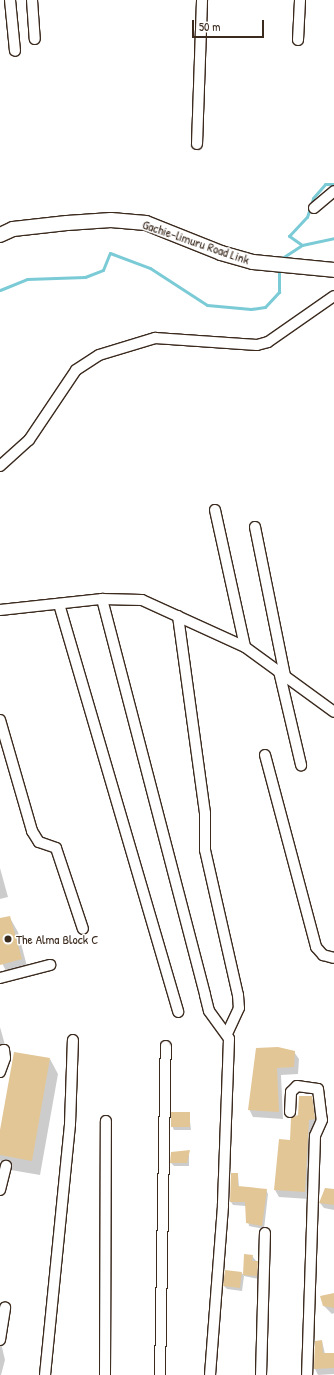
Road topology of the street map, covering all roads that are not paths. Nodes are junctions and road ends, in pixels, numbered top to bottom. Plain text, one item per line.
1 (10, 0) edge
2 (32, 0) edge
3 (202, 0) edge
4 (300, 0) edge
5 (35, 39) dead end
6 (298, 40) dead end
7 (15, 51) dead end
8 (197, 144) dead end
9 (334, 191) edge
10 (314, 208) dead end
11 (0, 235) edge
12 (334, 270) edge
13 (334, 296) edge
14 (0, 466) edge
15 (215, 510) dead end
16 (255, 527) dead end
17 (102, 599) junction
18 (59, 604) junction
19 (0, 610) edge
20 (178, 616) junction
21 (245, 647) junction
22 (282, 674) junction
23 (334, 712) edge
24 (0, 720) edge
25 (265, 755) dead end
26 (300, 765) dead end
27 (83, 929) dead end
28 (334, 958) edge
29 (50, 964) dead end
30 (0, 978) edge
31 (178, 1012) dead end
32 (227, 1034) junction
33 (73, 1040) dead end
34 (166, 1046) dead end
35 (0, 1051) edge
36 (0, 1072) edge
37 (290, 1112) dead end
38 (106, 1121) dead end
39 (6, 1166) dead end
40 (0, 1190) edge
41 (265, 1233) dead end
42 (5, 1307) dead end
43 (0, 1340) edge
44 (45, 1375) edge
45 (105, 1375) edge
46 (160, 1375) edge
47 (210, 1375) edge
48 (261, 1375) edge
49 (307, 1375) edge

1 - 7 street
2 - 5 street
3 - 8 street
4 - 6 street
9 - 10 street
11 - 12 main road, Gachie-limuru Road Link
13 - 14 street
15 - 21 street
16 - 22 street
17 - 18 street
17 - 20 street
17 - 32 street
18 - 19 street
18 - 31 street
20 - 21 street
20 - 32 street
21 - 22 street
22 - 23 street
22 - 26 street
24 - 27 street
25 - 28 street
29 - 30 street
32 - 47 street
33 - 44 street
34 - 46 street
35 - 36 street
37 - 49 street
38 - 45 street
39 - 40 street
41 - 48 street
42 - 43 street

